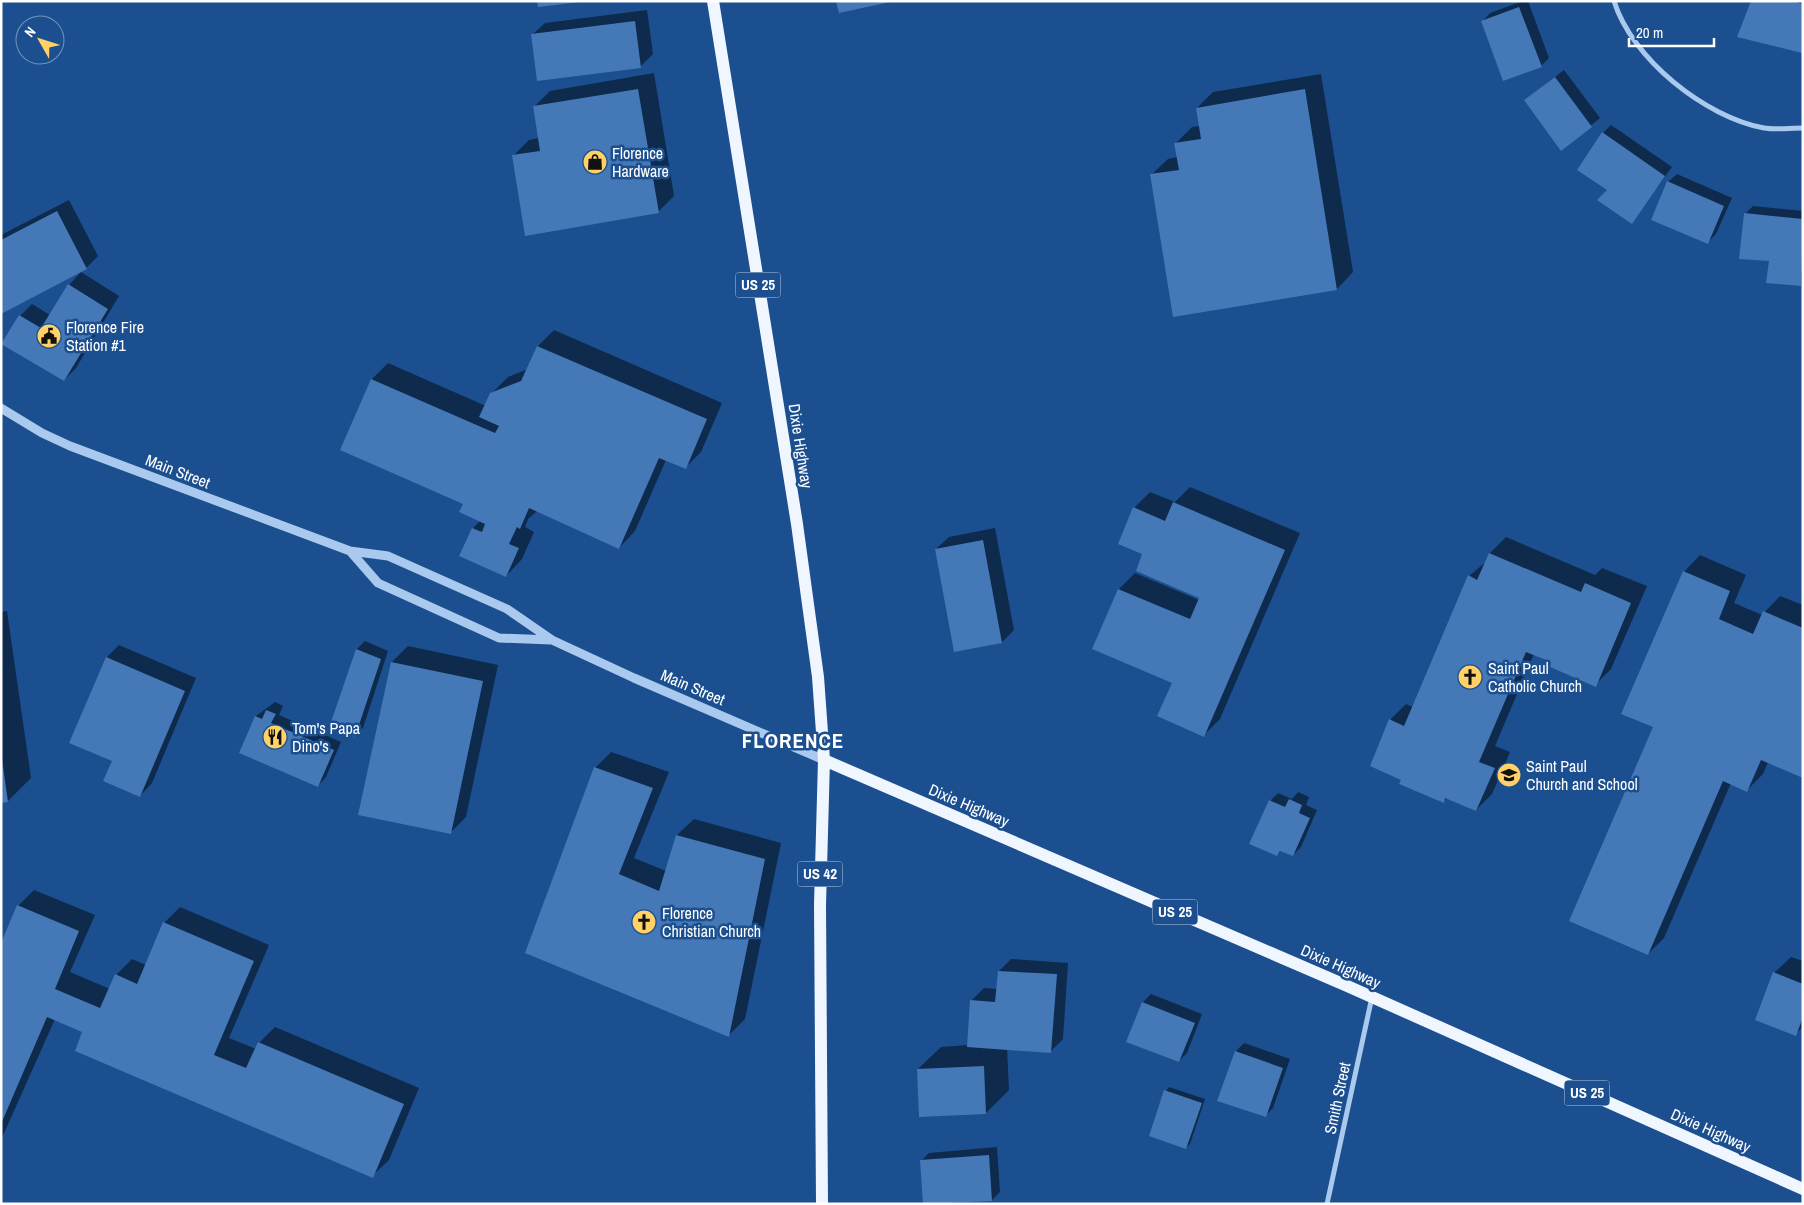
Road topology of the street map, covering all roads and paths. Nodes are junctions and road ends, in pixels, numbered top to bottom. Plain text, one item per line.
1 (713, 1) edge
2 (1614, 1) edge
3 (1803, 128) edge
4 (1, 408) edge
5 (350, 551) junction
6 (552, 640) junction
7 (824, 760) junction
8 (1372, 997) junction
9 (1803, 1189) edge
10 (822, 1204) edge
11 (1328, 1204) edge

1 - 7 main road, Dixie Highway / US 25
2 - 3 street
4 - 5 street, Main Street
5 - 6 street, Main Street
5 - 6 street, Main Street
6 - 7 street, Main Street
7 - 8 main road, Dixie Highway / US 25
7 - 10 main road, US 42
8 - 9 main road, Dixie Highway / US 25
8 - 11 street, Smith Street

